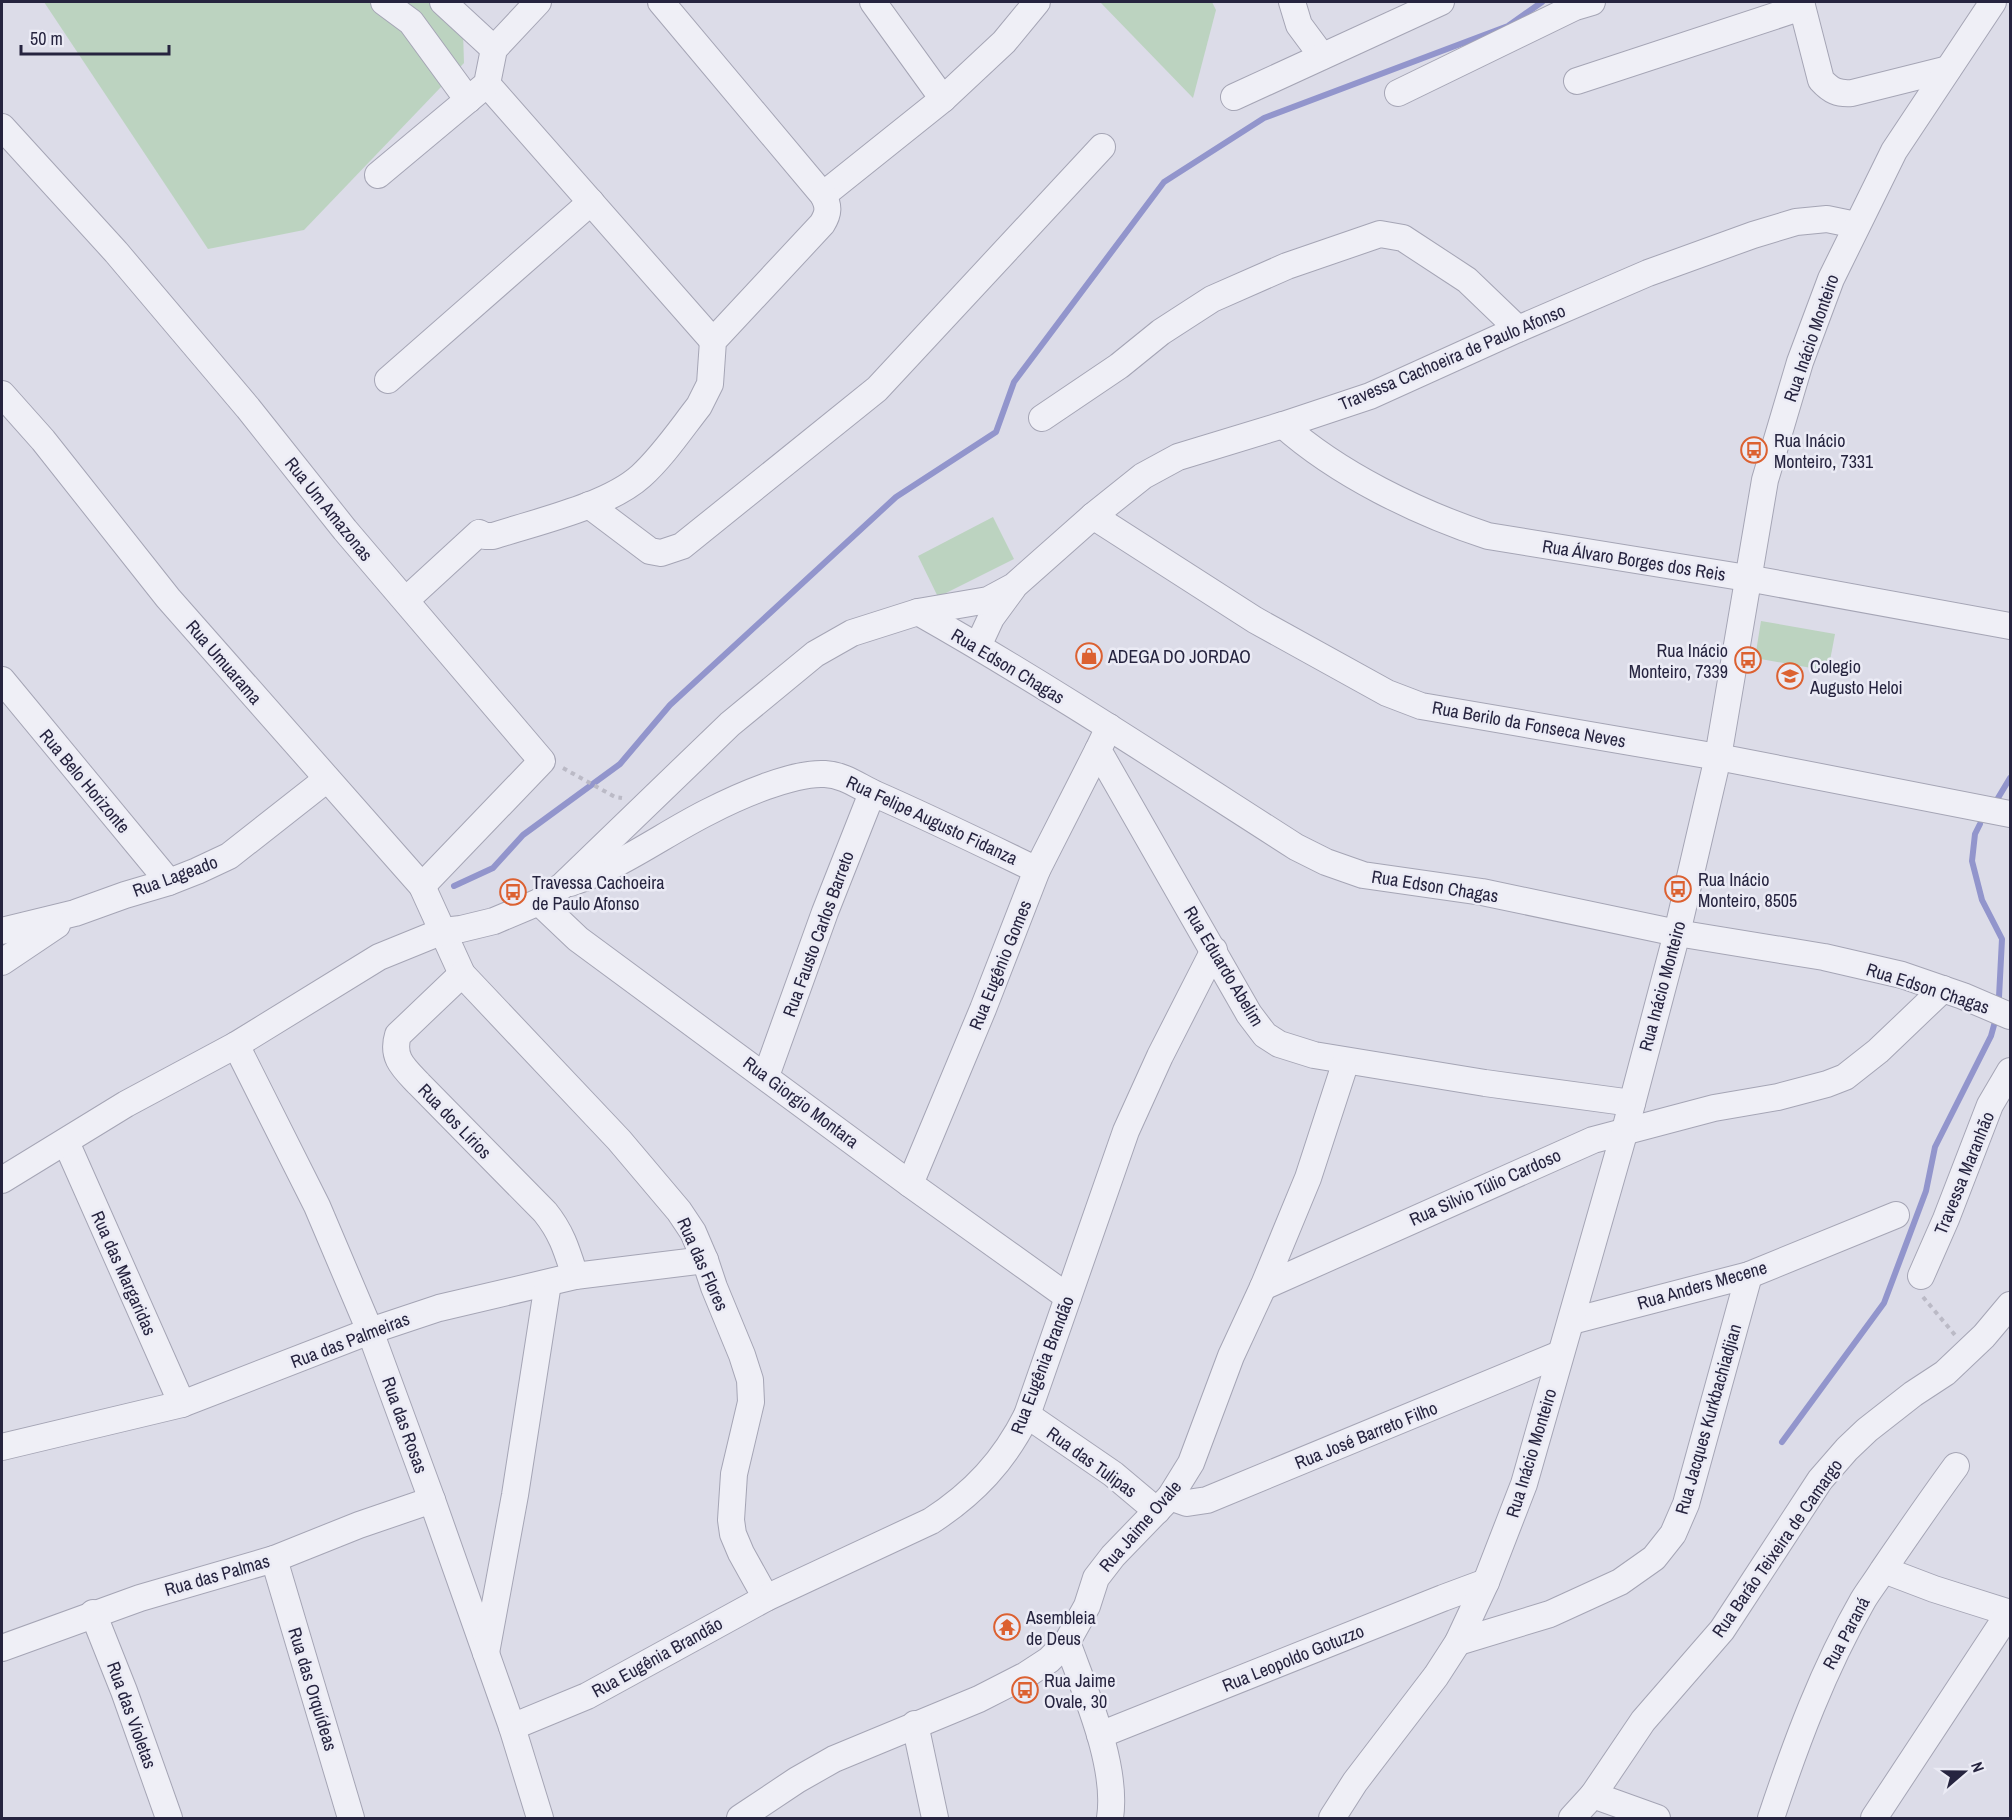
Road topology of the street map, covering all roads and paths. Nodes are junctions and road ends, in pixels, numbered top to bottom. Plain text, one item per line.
1 (384, 2) edge
2 (443, 2) edge
3 (538, 2) edge
4 (661, 2) edge
5 (873, 2) edge
6 (1037, 2) edge
7 (1292, 2) edge
8 (1441, 2) edge
9 (1592, 2) edge
10 (1993, 2) edge
11 (1802, 4) edge
12 (494, 49) junction
13 (1322, 57) junction
14 (1948, 69) junction
15 (1576, 81) dead end
16 (477, 92) junction
17 (1398, 93) dead end
18 (1234, 97) dead end
19 (943, 99) junction
20 (2, 127) edge
21 (1102, 147) dead end
22 (378, 175) dead end
23 (823, 195) junction
24 (591, 202) junction
25 (1856, 225) junction
26 (1518, 329) junction
27 (713, 341) junction
28 (388, 380) dead end
29 (2, 394) edge
30 (1042, 418) dead end
31 (1283, 425) junction
32 (589, 505) junction
33 (1093, 516) junction
34 (1747, 578) junction
35 (1014, 586) junction
36 (405, 600) junction
37 (918, 612) junction
38 (2010, 626) edge
39 (978, 646) junction
40 (2, 680) edge
41 (1103, 739) junction
42 (1718, 757) junction
43 (568, 769) dead end
44 (327, 779) junction
45 (872, 793) junction
46 (615, 797) dead end
47 (2010, 814) edge
48 (1037, 870) junction
49 (169, 882) junction
50 (422, 886) junction
51 (562, 886) junction
52 (538, 902) junction
53 (75, 913) junction
54 (4, 926) edge
55 (443, 931) junction
56 (1677, 933) junction
57 (1214, 950) junction
58 (2, 962) edge
59 (462, 974) junction
60 (1942, 989) junction
61 (2010, 1016) edge
62 (236, 1045) junction
63 (1347, 1061) junction
64 (2010, 1071) edge
65 (766, 1076) junction
66 (1632, 1102) junction
67 (1625, 1130) junction
68 (66, 1142) junction
69 (2, 1180) edge
70 (910, 1184) junction
71 (1896, 1215) dead end
72 (705, 1260) junction
73 (1749, 1275) junction
74 (575, 1276) junction
75 (1921, 1276) joint
76 (548, 1283) junction
77 (1263, 1287) junction
78 (1068, 1297) junction
79 (2010, 1305) edge
80 (1572, 1321) junction
81 (370, 1331) junction
82 (1969, 1352) junction
83 (1560, 1354) junction
84 (183, 1404) junction
85 (1027, 1415) junction
86 (2, 1447) edge
87 (1956, 1466) dead end
88 (432, 1500) junction
89 (1164, 1504) junction
90 (274, 1559) junction
91 (1884, 1570) junction
92 (1486, 1582) junction
93 (766, 1598) junction
94 (93, 1613) junction
95 (2010, 1613) edge
96 (1067, 1641) junction
97 (1458, 1642) junction
98 (2, 1648) edge
99 (486, 1654) junction
100 (915, 1724) junction
101 (512, 1727) junction
102 (1100, 1736) junction
103 (1593, 1795) junction
104 (750, 1815) edge
105 (169, 1818) edge
106 (351, 1818) edge
107 (540, 1818) edge
108 (935, 1818) edge
109 (1110, 1818) edge
110 (1332, 1818) edge
111 (1572, 1818) edge
112 (1657, 1818) edge
113 (1771, 1818) edge
114 (1874, 1818) edge

1 - 16 street
2 - 12 street
3 - 12 street
4 - 23 street
5 - 19 street
6 - 19 street
7 - 13 street
8 - 13 street
9 - 17 street
10 - 14 street, Rua Inácio Monteiro
11 - 14 street
11 - 15 street
12 - 16 street
13 - 18 street
14 - 25 street, Rua Inácio Monteiro
16 - 22 street
16 - 24 street
19 - 23 street
20 - 36 street, Rua Um Amazonas
21 - 32 street
23 - 27 street
24 - 27 street
24 - 28 street
25 - 26 street, Travessa Cachoeira de Paulo Afonso
25 - 34 street, Rua Inácio Monteiro
26 - 30 street
26 - 31 street, Travessa Cachoeira de Paulo Afonso
27 - 32 street
29 - 44 street, Rua Umuarama
31 - 33 street, Travessa Cachoeira de Paulo Afonso
31 - 34 street, Rua Álvaro Borges dos Reis
32 - 36 street
33 - 35 street, Travessa Cachoeira de Paulo Afonso
33 - 42 street, Rua Berilo da Fonseca Neves
34 - 38 street, Rua Álvaro Borges dos Reis
34 - 42 street, Rua Inácio Monteiro
35 - 37 street, Travessa Cachoeira de Paulo Afonso
35 - 39 street, Travessa Cachoeira de Paulo Afonso
36 - 50 street, Rua Um Amazonas
37 - 39 street, Rua Edson Chagas
37 - 51 street, Travessa Cachoeira de Paulo Afonso
39 - 41 street, Rua Edson Chagas
40 - 49 street, Rua Belo Horizonte
41 - 48 street, Rua Eugênio Gomes
41 - 56 street, Rua Edson Chagas
41 - 57 street, Rua Eduardo Abelim
42 - 47 street, Rua Berilo da Fonseca Neves
42 - 56 street, Rua Inácio Monteiro
43 - 46 path
44 - 49 street, Rua Lageado
44 - 50 street, Rua Umuarama
45 - 48 street, Rua Felipe Augusto Fidanza
45 - 51 street, Rua Felipe Augusto Fidanza
45 - 65 street, Rua Fausto Carlos Barreto
48 - 70 street, Rua Eugênio Gomes
49 - 53 street, Rua Lageado
50 - 55 street, Rua Umuarama
51 - 52 street, Travessa Cachoeira de Paulo Afonso
52 - 55 street, Travessa Cachoeira de Paulo Afonso
52 - 65 street, Rua Giorgio Montara
53 - 54 street, Rua Lageado
53 - 58 street
55 - 59 street, Rua das Flores
55 - 62 street, Travessa Cachoeira de Paulo Afonso
56 - 60 street, Rua Edson Chagas
56 - 66 street, Rua Inácio Monteiro
57 - 63 street, Rua Eduardo Abelim
57 - 78 street, Rua Eugênia Brandão
59 - 72 street, Rua das Flores
59 - 74 street, Rua dos Lírios
60 - 61 street, Rua Edson Chagas
60 - 67 street, Rua Silvio Túlio Cardoso
62 - 68 street, Travessa Cachoeira de Paulo Afonso
62 - 81 street, Rua das Rosas
63 - 66 street, Rua Eduardo Abelim
63 - 77 street, Rua Jaime Ovale
64 - 75 street, Travessa Maranhão
65 - 70 street, Rua Giorgio Montara
66 - 67 street, Rua Inácio Monteiro
67 - 77 street, Rua Silvio Túlio Cardoso
67 - 80 street, Rua Inácio Monteiro
68 - 69 street, Travessa Cachoeira de Paulo Afonso
68 - 84 street, Rua das Margaridas
70 - 78 street, Rua Giorgio Montara
71 - 73 street, Rua Anders Mecene
72 - 74 street, Rua das Palmeiras
72 - 93 street, Rua das Flores
73 - 80 street, Rua Anders Mecene
73 - 97 street, Rua Jacques Kurkbachiadjian
74 - 76 street, Rua das Palmeiras
75 - 82 path
76 - 81 street, Rua das Palmeiras
76 - 99 street
77 - 89 street, Rua Jaime Ovale
78 - 85 street, Rua Eugênia Brandão
79 - 82 street, Rua Barão Teixeira de Camargo
80 - 83 street, Rua Inácio Monteiro
81 - 84 street, Rua das Palmeiras
81 - 88 street, Rua das Rosas
82 - 103 street, Rua Barão Teixeira de Camargo
83 - 89 street, Rua José Barreto Filho
83 - 92 street, Rua Inácio Monteiro
84 - 86 street, Rua das Palmeiras
85 - 89 street, Rua das Tulipas
85 - 93 street, Rua Eugênia Brandão
87 - 91 street, Rua Paraná
88 - 90 street, Rua das Palmas
88 - 99 street, Rua das Rosas
89 - 96 street, Rua Jaime Ovale
90 - 94 street, Rua das Palmas
90 - 106 street, Rua das Orquídeas
91 - 95 street
91 - 113 street, Rua Paraná
92 - 97 street, Rua Inácio Monteiro
92 - 102 street, Rua Leopoldo Gotuzzo
93 - 101 street, Rua Eugênia Brandão
94 - 98 street, Rua das Palmas
94 - 105 street, Rua das Violetas
95 - 114 street
96 - 100 street, Rua Jaime Ovale
96 - 102 street
97 - 110 street, Rua Inácio Monteiro
99 - 101 street, Rua das Rosas
100 - 104 street, Rua Jaime Ovale
100 - 108 street
101 - 107 street, Rua das Rosas
102 - 109 street
103 - 111 street, Rua Barão Teixeira de Camargo
103 - 112 street

